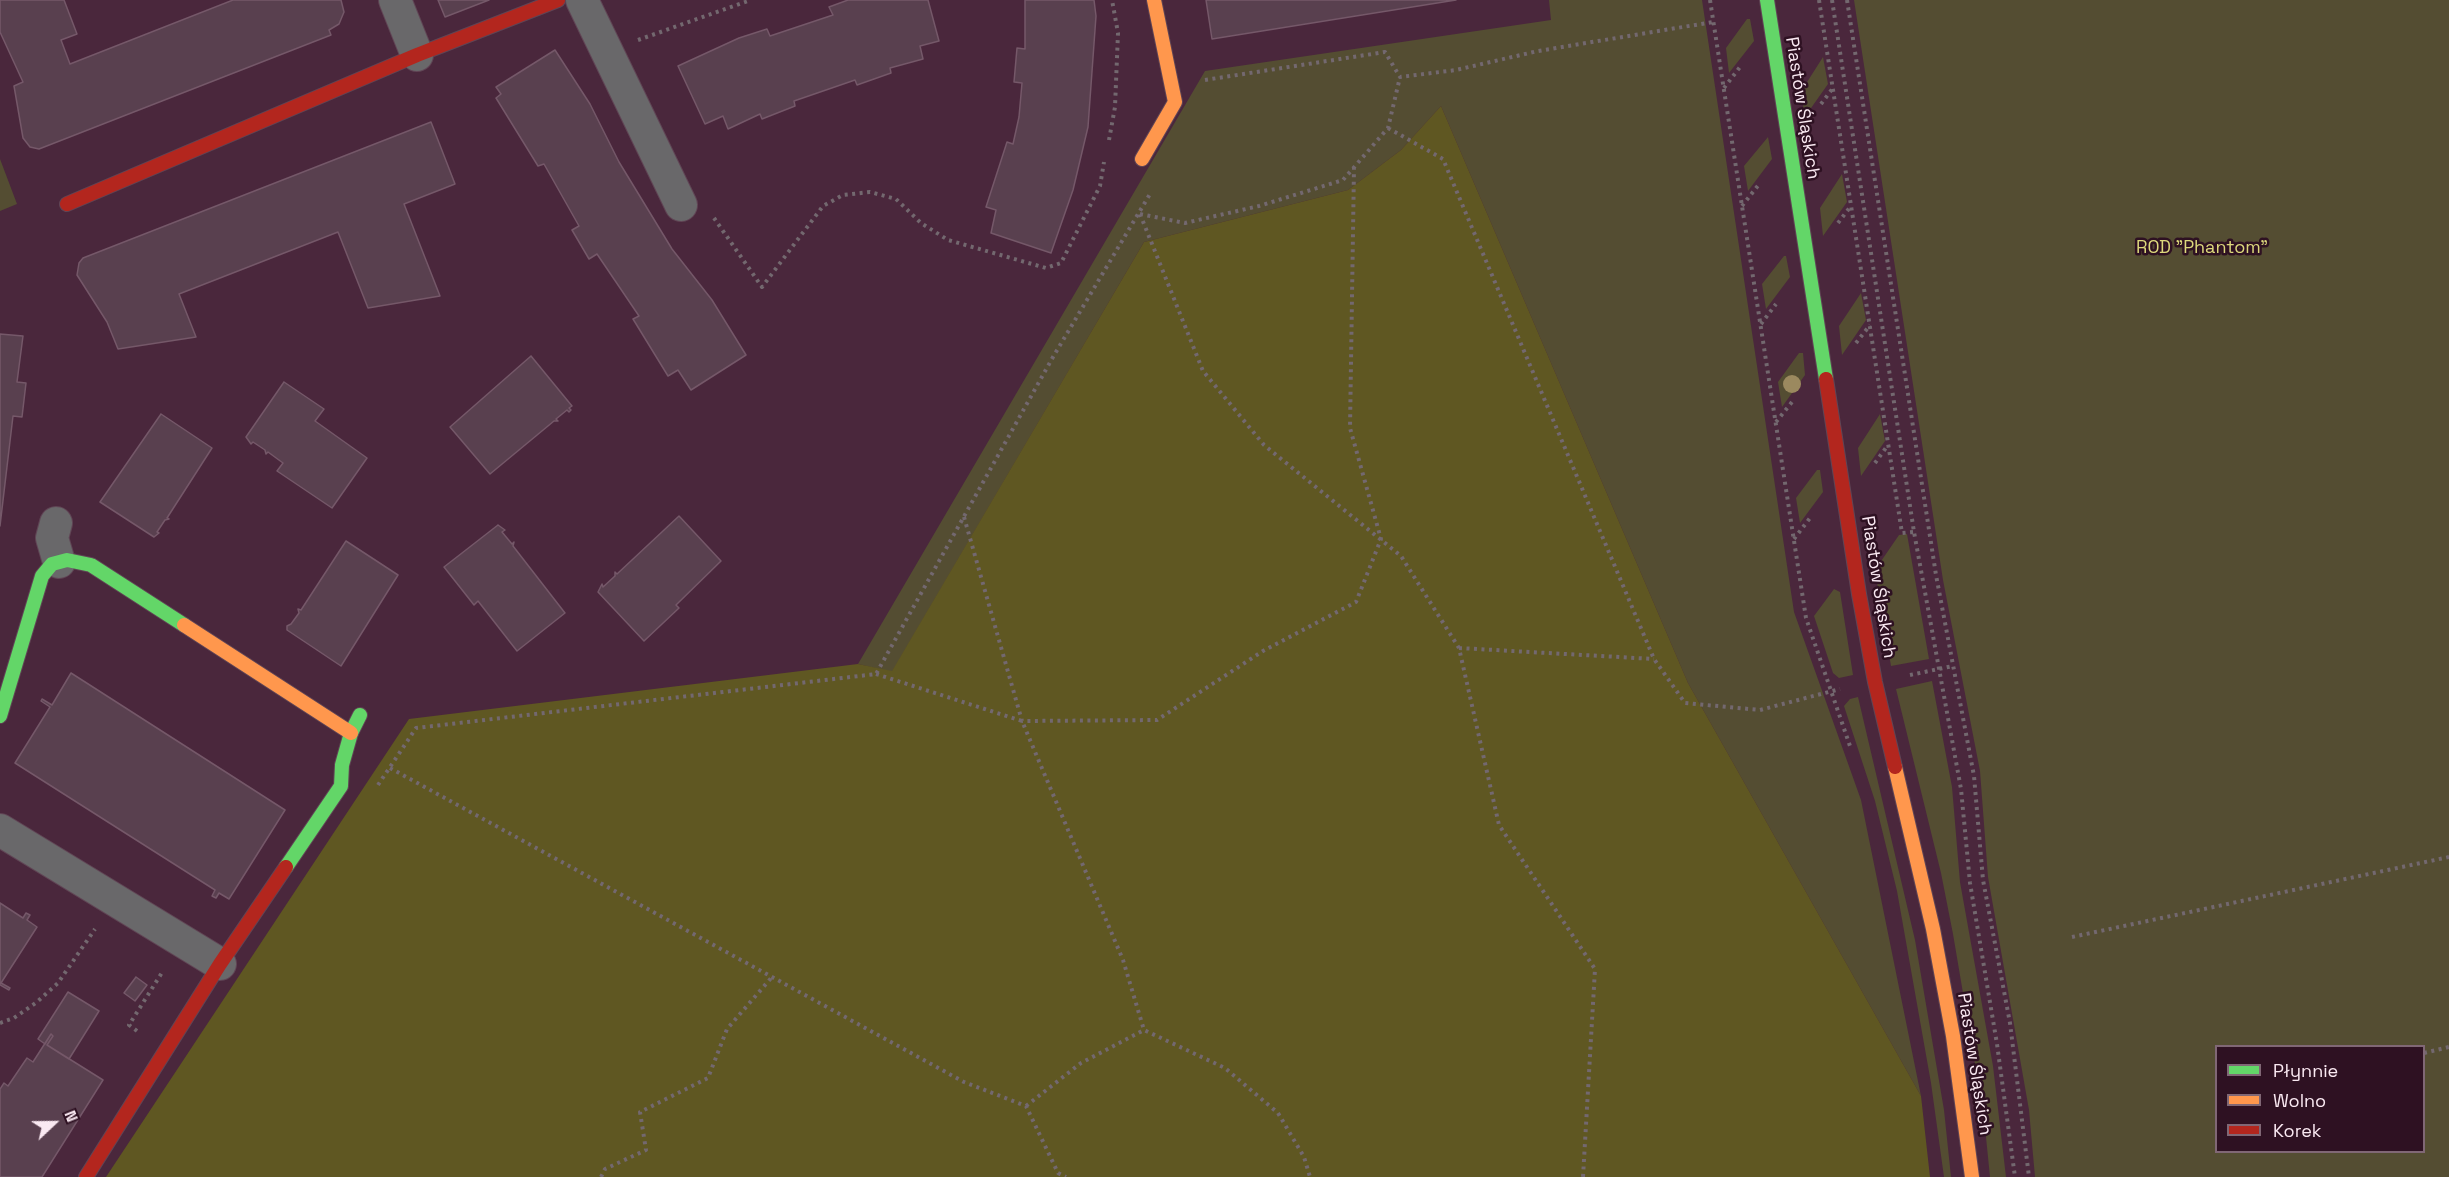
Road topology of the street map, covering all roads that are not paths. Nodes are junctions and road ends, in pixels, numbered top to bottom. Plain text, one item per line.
1 (395, 0) edge
2 (558, 0) edge
3 (582, 0) edge
4 (1154, 0) edge
5 (1767, 0) edge
6 (417, 55) junction
7 (1142, 159) dead end
8 (67, 204) dead end
9 (681, 205) dead end
10 (56, 523) dead end
11 (59, 562) junction
12 (0, 716) edge
13 (360, 716) dead end
14 (351, 733) junction
15 (0, 830) edge
16 (220, 964) junction
17 (86, 1177) edge
18 (1972, 1177) edge

1 - 6 street
2 - 6 street
3 - 9 street
4 - 7 street
5 - 18 street, Piastów Śląskich
6 - 8 street
10 - 11 street
11 - 12 street
11 - 14 street
13 - 14 street
14 - 16 street
15 - 16 street
16 - 17 street

